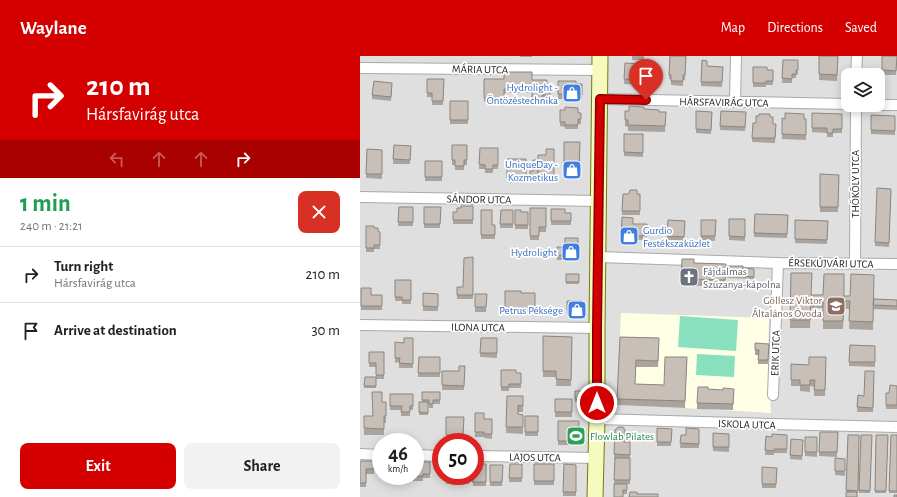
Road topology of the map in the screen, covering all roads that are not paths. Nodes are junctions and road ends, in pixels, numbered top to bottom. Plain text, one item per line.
1 (736, 56) edge
2 (857, 56) edge
3 (600, 63) edge
4 (360, 68) edge
5 (856, 68) edge
6 (600, 99) junction
7 (735, 102) junction
8 (841, 104) edge
9 (885, 105) edge
10 (897, 105) edge
11 (856, 112) edge
12 (360, 197) edge
13 (598, 201) junction
14 (598, 257) junction
15 (778, 263) junction
16 (855, 263) junction
17 (897, 264) edge
18 (360, 325) edge
19 (597, 328) junction
20 (773, 395) dead end
21 (597, 419) junction
22 (897, 427) edge
23 (360, 454) edge
24 (372, 455) edge
25 (484, 456) edge
26 (596, 458) junction
27 (595, 497) edge

1 - 7 street
2 - 5 street
3 - 4 street, MÁRIA UTCA
3 - 6 main road
6 - 7 street, HÁRSFAVIRÁG UTCA
6 - 13 main road
7 - 8 street, HÁRSFAVIRÁG UTCA
9 - 10 street
11 - 16 street, THÖKÖLY UTCA
12 - 13 street, SÁNDOR UTCA
13 - 14 main road
14 - 15 street, ÉRSEKÚJVÁRI UTCA
14 - 19 main road
15 - 16 street, ÉRSEKÚJVÁRI UTCA
15 - 20 street, ERIK UTCA
16 - 17 street, ÉRSEKÚJVÁRI UTCA
18 - 19 street, ILONA UTCA
19 - 21 main road
21 - 22 street, ISKOLA UTCA
21 - 26 main road
23 - 24 street
25 - 26 street, LAJOS UTCA
26 - 27 main road

